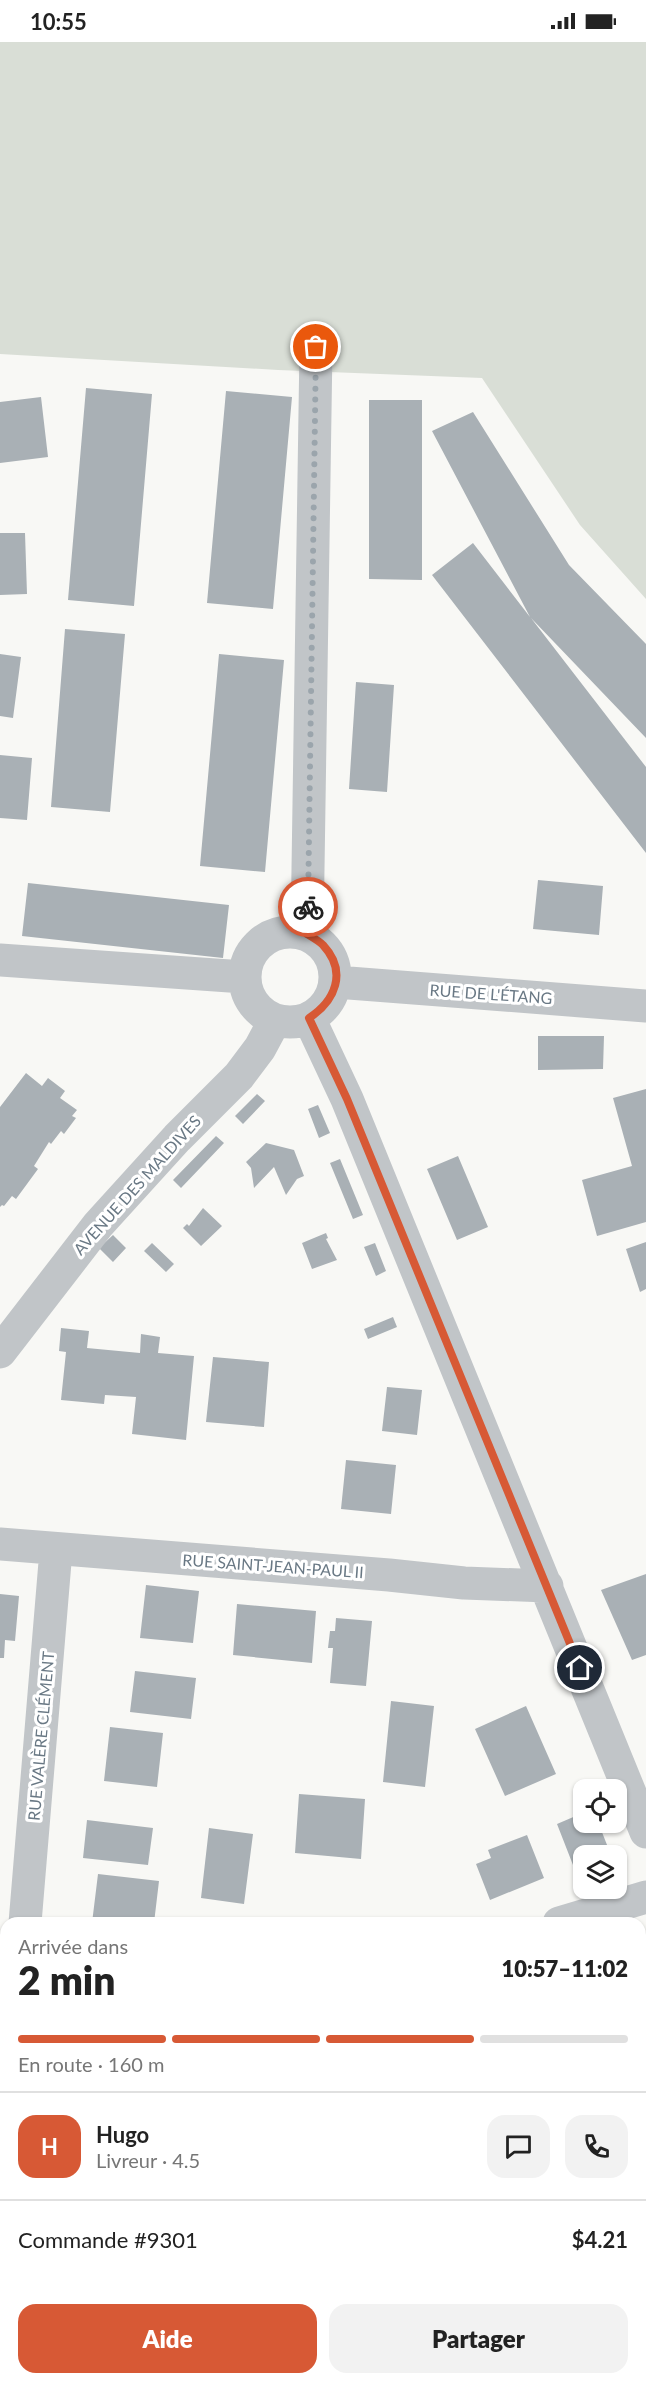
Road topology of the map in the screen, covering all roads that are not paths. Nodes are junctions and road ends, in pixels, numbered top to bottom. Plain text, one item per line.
1 (316, 347) dead end
2 (307, 934) junction
3 (0, 960) edge
4 (244, 977) junction
5 (336, 982) junction
6 (646, 1006) edge
7 (309, 1018) junction
8 (275, 1020) junction
9 (0, 1352) edge
10 (0, 1544) edge
11 (56, 1550) junction
12 (547, 1586) junction
13 (646, 1832) edge
14 (646, 1898) edge
15 (25, 1917) edge
16 (580, 1917) edge

1 - 2 street
2 - 4 street
2 - 5 street
3 - 4 street
4 - 8 street
5 - 6 street, RUE DE L'ÉTANG
5 - 7 street
7 - 8 street
7 - 12 street
8 - 9 street, AVENUE DES MALDIVES
10 - 11 street, RUE SAINT-JEAN-PAUL II
11 - 12 street, RUE SAINT-JEAN-PAUL II
11 - 15 street, RUE VALÈRE CLÉMENT
12 - 13 street
14 - 16 street

